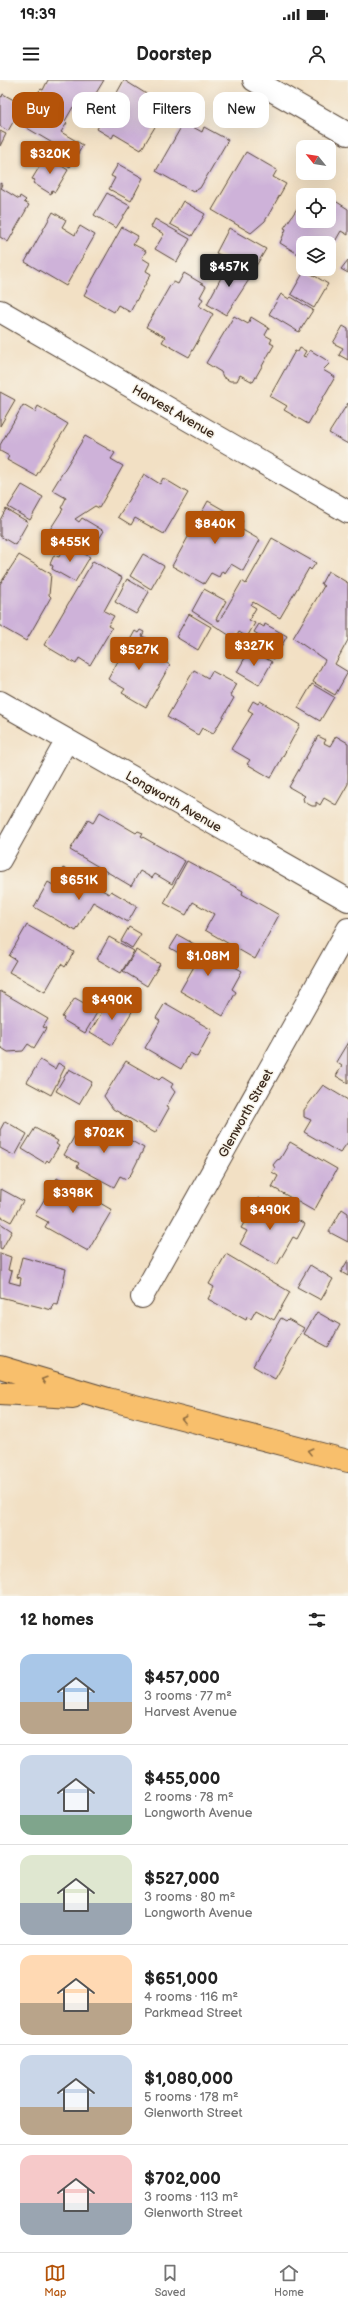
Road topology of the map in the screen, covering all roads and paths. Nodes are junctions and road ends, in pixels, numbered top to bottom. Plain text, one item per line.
1 (254, 80) edge
2 (348, 134) edge
3 (0, 311) edge
4 (348, 512) edge
5 (0, 702) edge
6 (68, 740) junction
7 (0, 860) edge
8 (348, 900) edge
9 (348, 929) edge
10 (142, 1297) dead end
11 (0, 1367) edge
12 (0, 1393) edge
13 (108, 1399) junction
14 (348, 1461) edge

1 - 2 street
3 - 4 street, Harvest Avenue
5 - 6 street, Longworth Avenue
6 - 7 street
6 - 8 street, Longworth Avenue
9 - 10 street, Glenworth Street
13 -> 11 highway
12 - 13 highway
14 -> 13 highway

